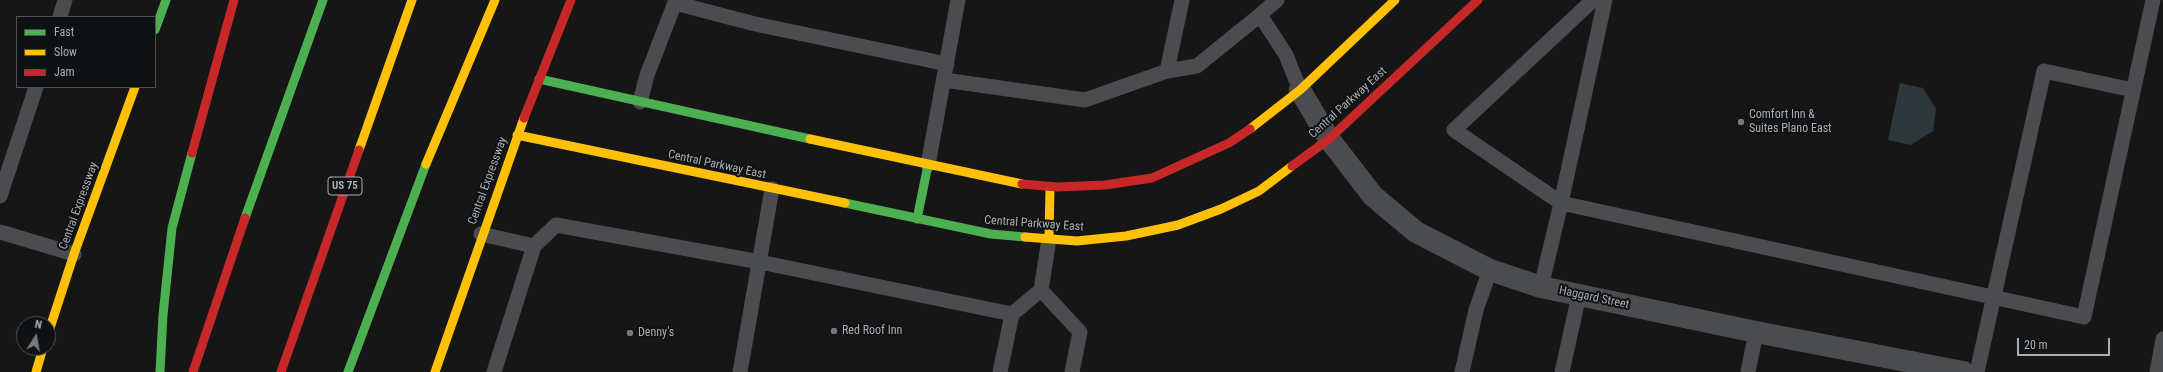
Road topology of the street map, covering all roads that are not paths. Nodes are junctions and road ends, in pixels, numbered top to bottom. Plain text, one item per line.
1 (65, 0) edge
2 (166, 0) edge
3 (234, 0) edge
4 (323, 0) edge
5 (412, 0) edge
6 (495, 0) edge
7 (571, 0) edge
8 (958, 0) edge
9 (1182, 0) edge
10 (1277, 0) edge
11 (1396, 0) edge
12 (1478, 0) edge
13 (1594, 0) edge
14 (1604, 0) edge
15 (2153, 0) edge
16 (675, 2) edge
17 (1260, 15) junction
18 (60, 16) edge
19 (156, 27) edge
20 (947, 64) junction
21 (1167, 72) junction
22 (539, 79) junction
23 (944, 80) junction
24 (36, 88) edge
25 (134, 88) edge
26 (1300, 90) junction
27 (2133, 90) junction
28 (640, 102) junction
29 (517, 135) junction
30 (1329, 139) junction
31 (928, 165) junction
32 (1050, 187) junction
33 (772, 188) junction
34 (0, 196) edge
35 (1561, 203) junction
36 (917, 219) junction
37 (0, 232) edge
38 (481, 234) junction
39 (1049, 239) junction
40 (534, 246) junction
41 (74, 254) junction
42 (760, 262) junction
43 (1490, 270) junction
44 (1541, 287) junction
45 (1041, 290) junction
46 (1579, 295) junction
47 (1994, 296) junction
48 (1012, 314) junction
49 (54, 316) edge
50 (1756, 332) junction
51 (2163, 339) edge
52 (41, 356) edge
53 (36, 372) edge
54 (160, 372) edge
55 (193, 372) edge
56 (281, 372) edge
57 (348, 372) edge
58 (435, 372) edge
59 (494, 372) edge
60 (740, 372) edge
61 (1000, 372) edge
62 (1072, 372) edge
63 (1462, 372) edge
64 (1562, 372) edge
65 (1748, 372) edge
66 (1963, 372) edge
67 (1977, 372) edge
68 (2157, 372) edge

1 - 18 lane
2 - 19 main road
3 - 54 main road
4 - 55 main road
5 - 56 main road, US 75
6 - 57 main road
7 - 22 main road, Central Expressway
8 - 20 lane
9 - 21 lane
10 - 17 lane
11 - 26 main road
12 - 30 main road, Central Parkway East
13 - 35 lane
14 - 35 lane
15 - 27 lane
16 - 20 lane
16 - 28 lane
17 - 21 lane
17 - 26 lane
20 - 23 lane
21 - 23 lane
22 - 28 main road
22 - 29 main road, Central Expressway
23 - 31 lane
24 - 34 lane
25 - 41 main road, Central Expressway
26 - 30 street, Haggard Street
26 - 32 main road
27 - 47 lane
27 - 47 lane
28 - 31 main road
29 - 33 main road, Central Parkway East
29 - 38 main road, Central Expressway
30 - 39 main road, Central Parkway East
30 - 43 street, Haggard Street
31 - 32 main road
31 - 36 main road
32 - 39 main road
33 - 36 main road, Central Parkway East
33 - 42 lane
35 - 44 lane
35 - 47 lane
36 - 39 main road, Central Parkway East
37 - 41 lane
38 - 40 lane
38 - 58 main road, Central Expressway
39 - 45 lane
40 - 42 lane
40 - 59 lane
41 - 49 main road, Central Expressway
42 - 48 lane
42 - 60 lane
43 - 44 street, Haggard Street
43 - 63 lane
44 - 46 street, Haggard Street
45 - 48 lane
45 - 62 lane
46 - 50 street, Haggard Street
46 - 64 lane
47 - 67 lane
48 - 61 lane
50 - 65 lane
50 - 66 street, Haggard Street
51 - 68 lane
52 - 53 main road

